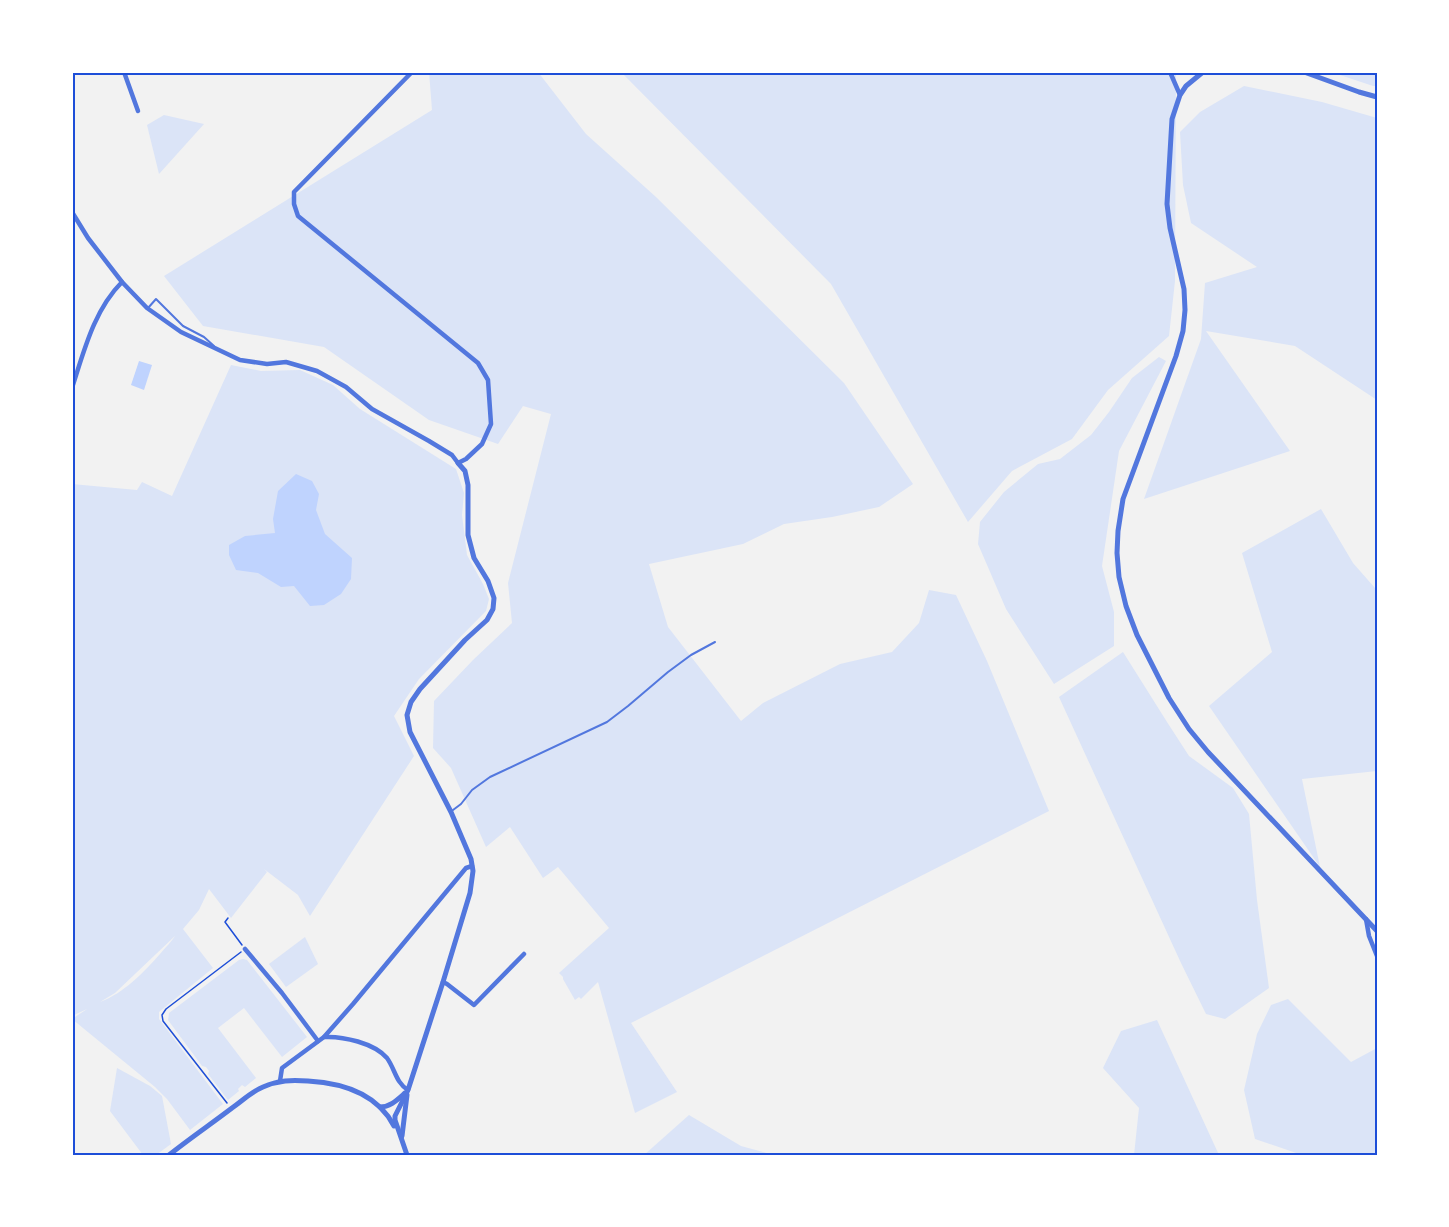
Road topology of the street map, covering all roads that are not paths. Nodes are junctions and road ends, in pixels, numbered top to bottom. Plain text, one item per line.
1 (124, 72) edge
2 (412, 72) edge
3 (1170, 72) edge
4 (1203, 72) edge
5 (1304, 72) edge
6 (1180, 95) junction
7 (1377, 97) edge
8 (138, 111) dead end
9 (72, 212) edge
10 (122, 282) junction
11 (147, 308) junction
12 (218, 350) junction
13 (72, 388) edge
14 (458, 463) junction
15 (715, 642) dead end
16 (451, 812) junction
17 (472, 866) junction
18 (1366, 919) junction
19 (1377, 931) edge
20 (245, 949) road end
21 (524, 954) dead end
22 (1377, 956) edge
23 (443, 982) junction
24 (324, 1037) junction
25 (318, 1041) junction
26 (280, 1082) junction
27 (408, 1090) junction
28 (379, 1106) junction
29 (405, 1111) junction
30 (393, 1120) junction
31 (402, 1141) junction
32 (169, 1155) edge
33 (407, 1155) edge

1 - 8 street
2 - 14 street
3 - 6 street
4 - 6 street
5 - 7 street
6 - 18 street
9 - 10 street
10 - 11 street
10 - 13 street
11 - 12 street
11 - 12 lane
12 - 14 street
14 - 16 street
15 - 16 lane
16 - 17 street
17 - 23 street
17 - 24 street
18 - 19 street
18 - 22 street
20 - 25 street
21 - 23 street
23 - 27 street
24 - 25 street
24 - 27 street
25 - 26 street
26 - 28 street
26 - 32 street
27 - 28 street
27 - 29 street
27 - 30 street
28 - 30 street
29 - 30 street
29 - 31 street
30 - 31 street
31 - 33 street

